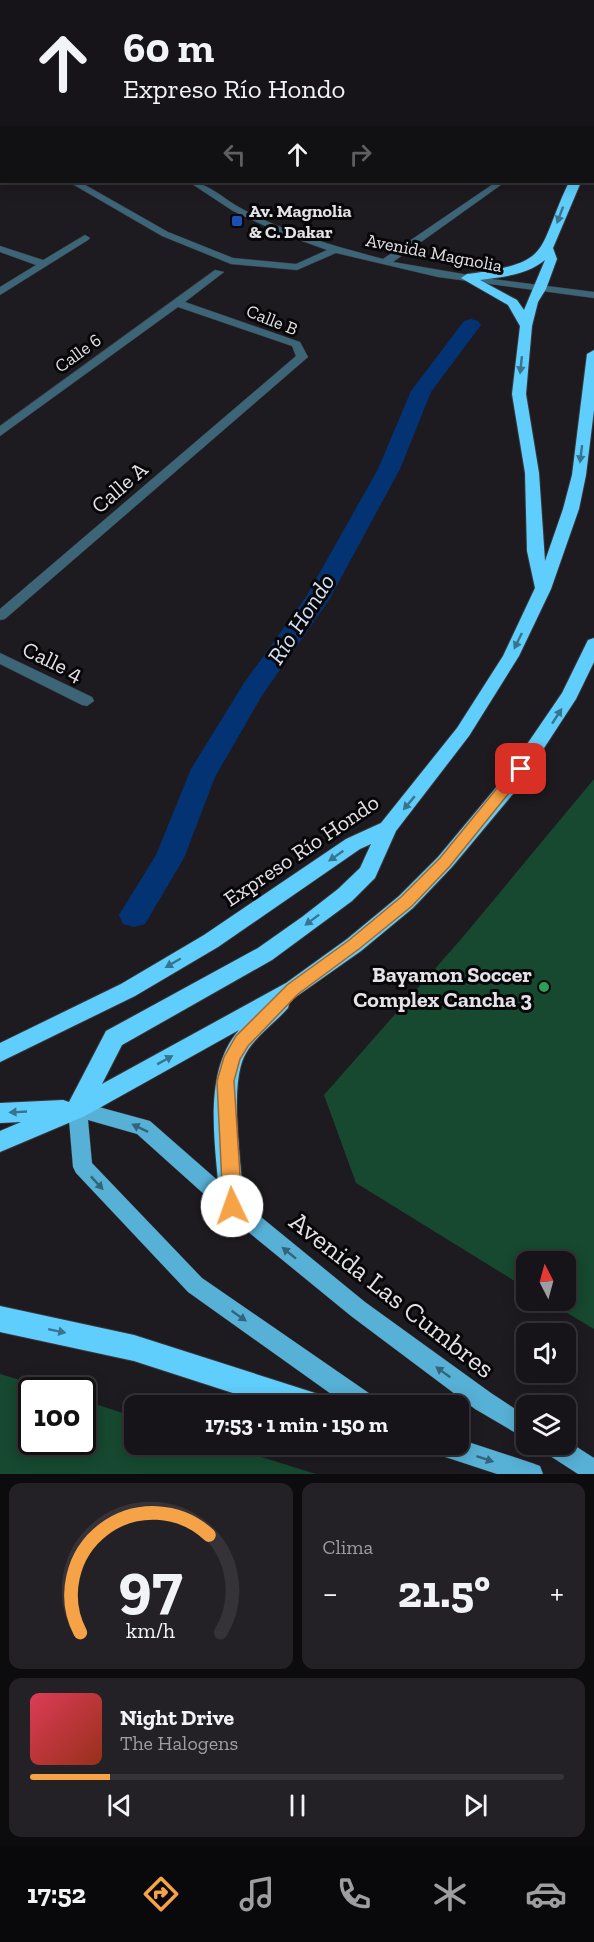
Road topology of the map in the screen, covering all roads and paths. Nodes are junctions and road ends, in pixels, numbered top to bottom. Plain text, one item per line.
1 (76, 183) edge
2 (194, 183) edge
3 (500, 183) edge
4 (574, 183) edge
5 (85, 238) dead end
6 (2, 249) edge
7 (337, 249) junction
8 (548, 249) junction
9 (386, 262) junction
10 (44, 264) junction
11 (219, 272) dead end
12 (467, 278) junction
13 (540, 288) junction
14 (0, 292) edge
15 (594, 295) edge
16 (177, 303) junction
17 (526, 326) junction
18 (594, 354) edge
19 (264, 389) joint
20 (0, 432) edge
21 (543, 589) junction
22 (0, 616) edge
23 (594, 644) edge
24 (0, 658) edge
25 (87, 701) dead end
26 (388, 828) junction
27 (292, 989) junction
28 (2, 1053) edge
29 (77, 1109) junction
30 (0, 1113) edge
31 (0, 1142) edge
32 (232, 1206) junction
33 (0, 1319) edge
34 (281, 1395) edge
35 (352, 1395) edge
36 (516, 1422) edge
37 (469, 1454) edge
38 (569, 1455) edge
39 (594, 1471) edge
40 (532, 1474) edge

1 - 7 street
2 - 7 street, Avenida Magnolia
3 - 9 street
4 -> 8 highway
5 - 10 street
6 - 10 street
7 - 9 street, Avenida Magnolia
8 - 12 highway
8 - 13 highway
9 - 12 street, Avenida Magnolia
10 - 14 street
11 - 16 street, Calle 6
12 - 13 street, Avenida Magnolia
12 - 17 highway
13 - 15 street, Avenida Magnolia
13 - 17 highway
16 - 19 street, Calle B
16 - 20 street, Calle 6
17 -> 21 highway
18 -> 21 highway, Expreso Río Hondo
19 - 22 street, Calle A
21 -> 26 highway, Expreso Río Hondo
27 -> 23 highway
24 - 25 street, Calle 4
26 -> 28 highway, Expreso Río Hondo
26 -> 29 highway
29 -> 27 highway
27 - 32 highway
29 -> 30 highway
29 - 31 highway
32 -> 29 main road, Avenida Las Cumbres
29 -> 35 main road
36 -> 32 main road, Avenida Las Cumbres
33 -> 34 highway
37 -> 40 main road
38 - 39 main road

